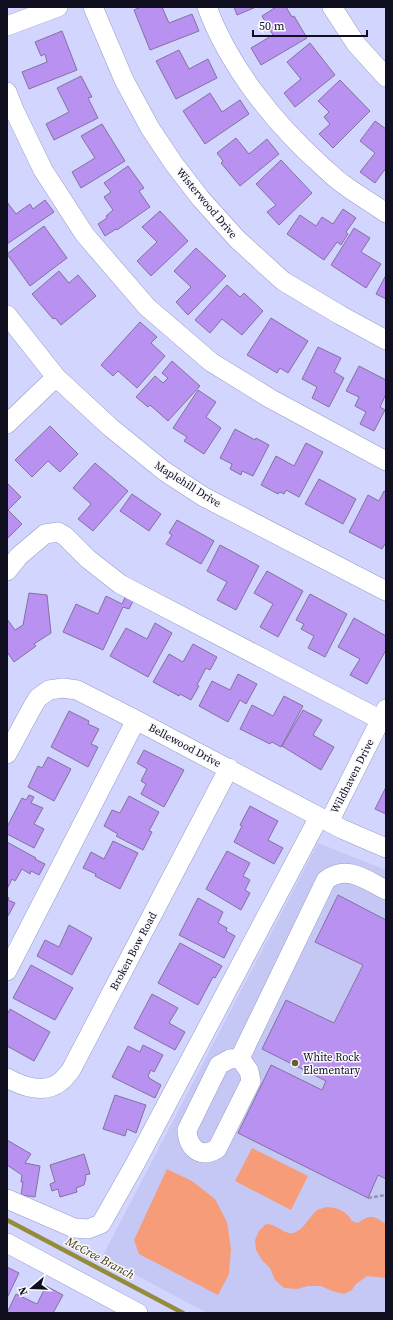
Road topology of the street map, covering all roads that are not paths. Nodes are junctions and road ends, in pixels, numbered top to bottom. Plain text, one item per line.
1 (58, 7) edge
2 (93, 7) edge
3 (207, 7) edge
4 (332, 7) edge
5 (7, 26) edge
6 (386, 78) edge
7 (7, 92) edge
8 (386, 213) edge
9 (7, 314) edge
10 (386, 340) edge
11 (56, 377) junction
12 (7, 424) edge
13 (386, 461) edge
14 (7, 571) edge
15 (386, 591) edge
16 (383, 715) edge
17 (136, 720) junction
18 (7, 754) edge
19 (229, 768) junction
20 (324, 819) junction
21 (386, 848) edge
22 (386, 890) edge
23 (7, 971) edge
24 (240, 1058) junction
25 (7, 1078) edge
26 (7, 1199) edge
27 (7, 1243) edge
28 (138, 1313) edge

1 - 5 street
2 - 10 street, Wisterwood Drive
3 - 8 street
4 - 6 street
7 - 13 street
9 - 11 street, Maplehill Drive
11 - 12 street
11 - 15 street, Maplehill Drive
14 - 16 street
16 - 20 street, Wildhaven Drive
17 - 18 street, Bellewood Drive
17 - 19 street, Bellewood Drive
17 - 23 street
19 - 20 street, Bellewood Drive
19 - 25 street, Broken Bow Road
20 - 21 street, Bellewood Drive
20 - 26 street, Wildhaven Drive
22 - 24 street
24 - 24 street
27 - 28 street

